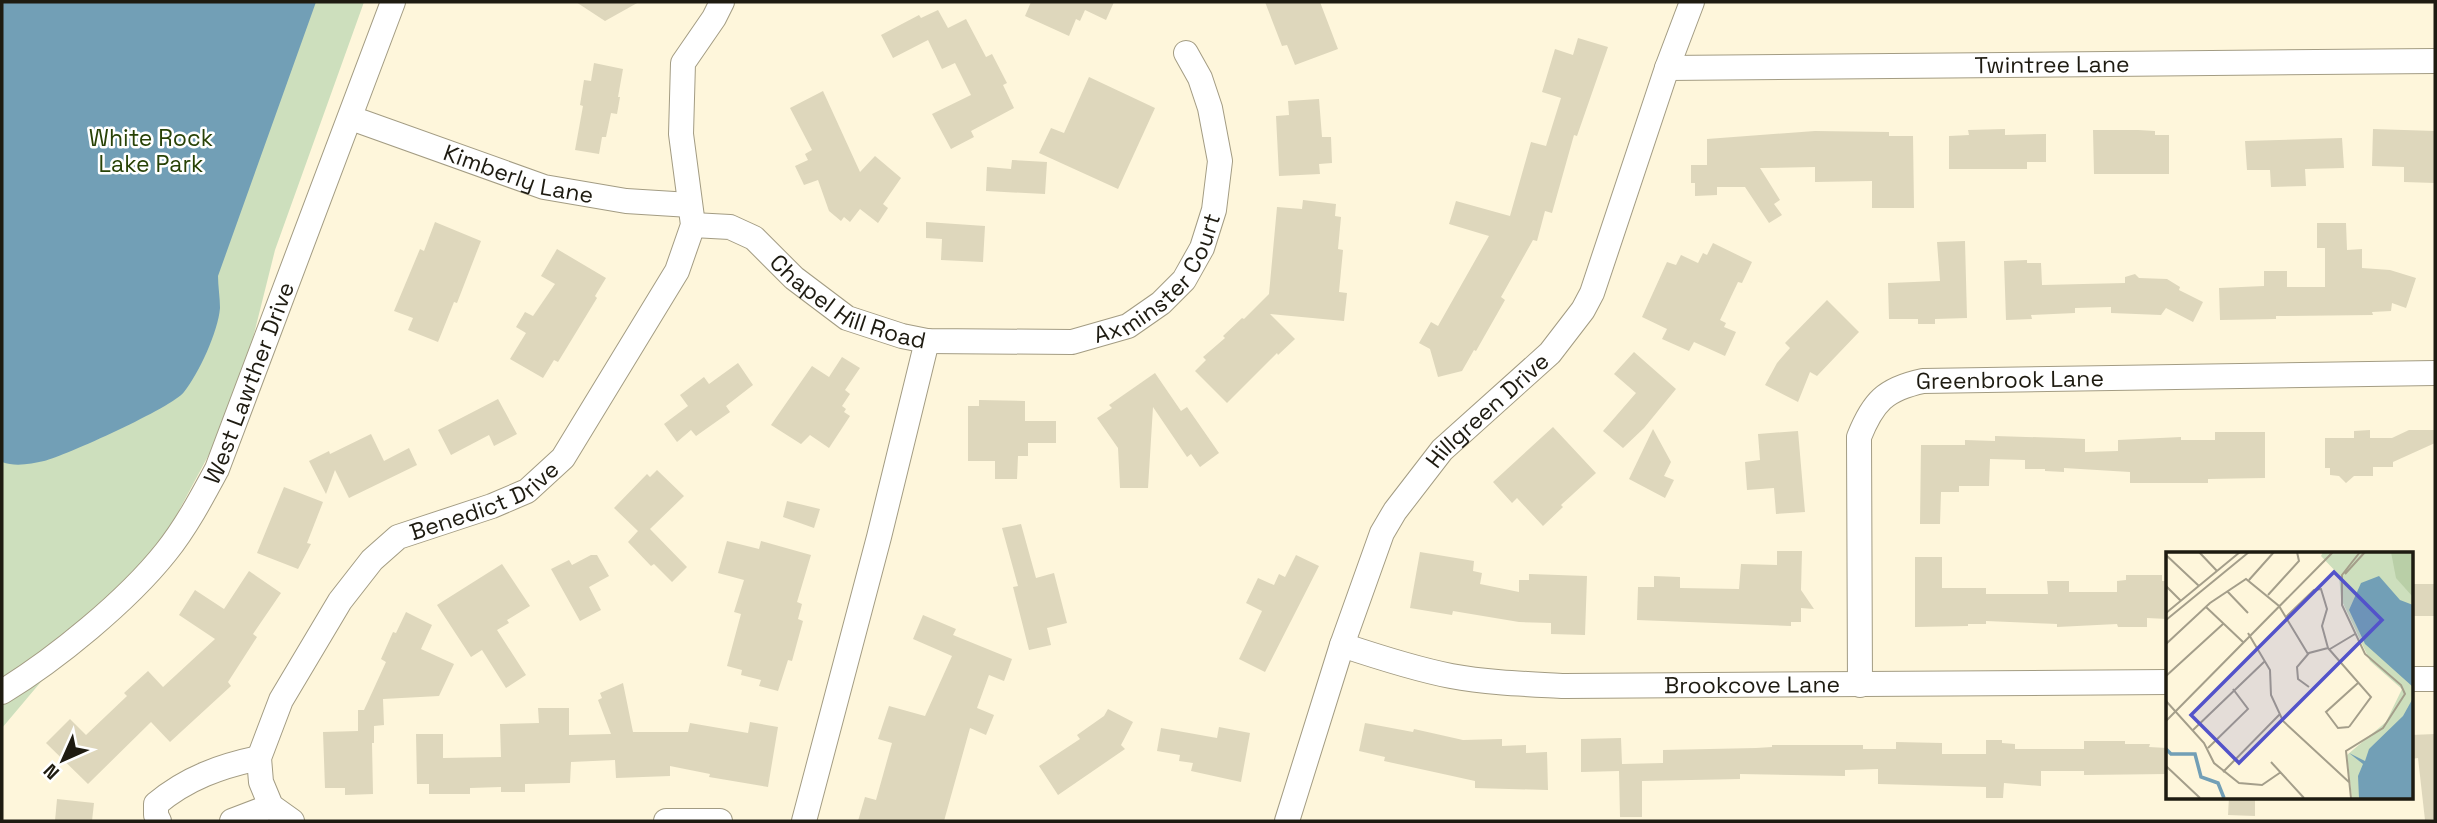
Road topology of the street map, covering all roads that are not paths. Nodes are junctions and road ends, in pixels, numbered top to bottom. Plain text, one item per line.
1 (393, 2) edge
2 (722, 2) edge
3 (1692, 2) edge
4 (1186, 53) dead end
5 (2435, 61) edge
6 (1667, 68) junction
7 (351, 118) junction
8 (691, 215) junction
9 (926, 341) junction
10 (2435, 373) edge
11 (1342, 645) junction
12 (2412, 679) edge
13 (2435, 679) edge
14 (2166, 682) edge
15 (1860, 685) junction
16 (2, 692) edge
17 (259, 758) junction
18 (271, 806) junction
19 (159, 821) edge
20 (232, 821) edge
21 (292, 821) edge
22 (666, 821) edge
23 (720, 821) edge
24 (804, 821) edge
25 (1287, 821) edge

1 - 7 street, West Lawther Drive
2 - 8 street
3 - 6 street, Hillgreen Drive
4 - 9 street, Axminster Court
5 - 6 street, Twintree Lane
6 - 11 street, Hillgreen Drive
7 - 8 street, Kimberly Lane
7 - 16 street, West Lawther Drive
8 - 9 street, Chapel Hill Road
8 - 17 street, Benedict Drive
9 - 24 street, Chapel Hill Road
10 - 15 street, Greenbrook Lane
11 - 15 street, Brookcove Lane
11 - 25 street, Hillgreen Drive
12 - 13 street
14 - 15 street, Brookcove Lane
17 - 18 street
17 - 19 street
18 - 20 street
18 - 21 street
22 - 23 street

